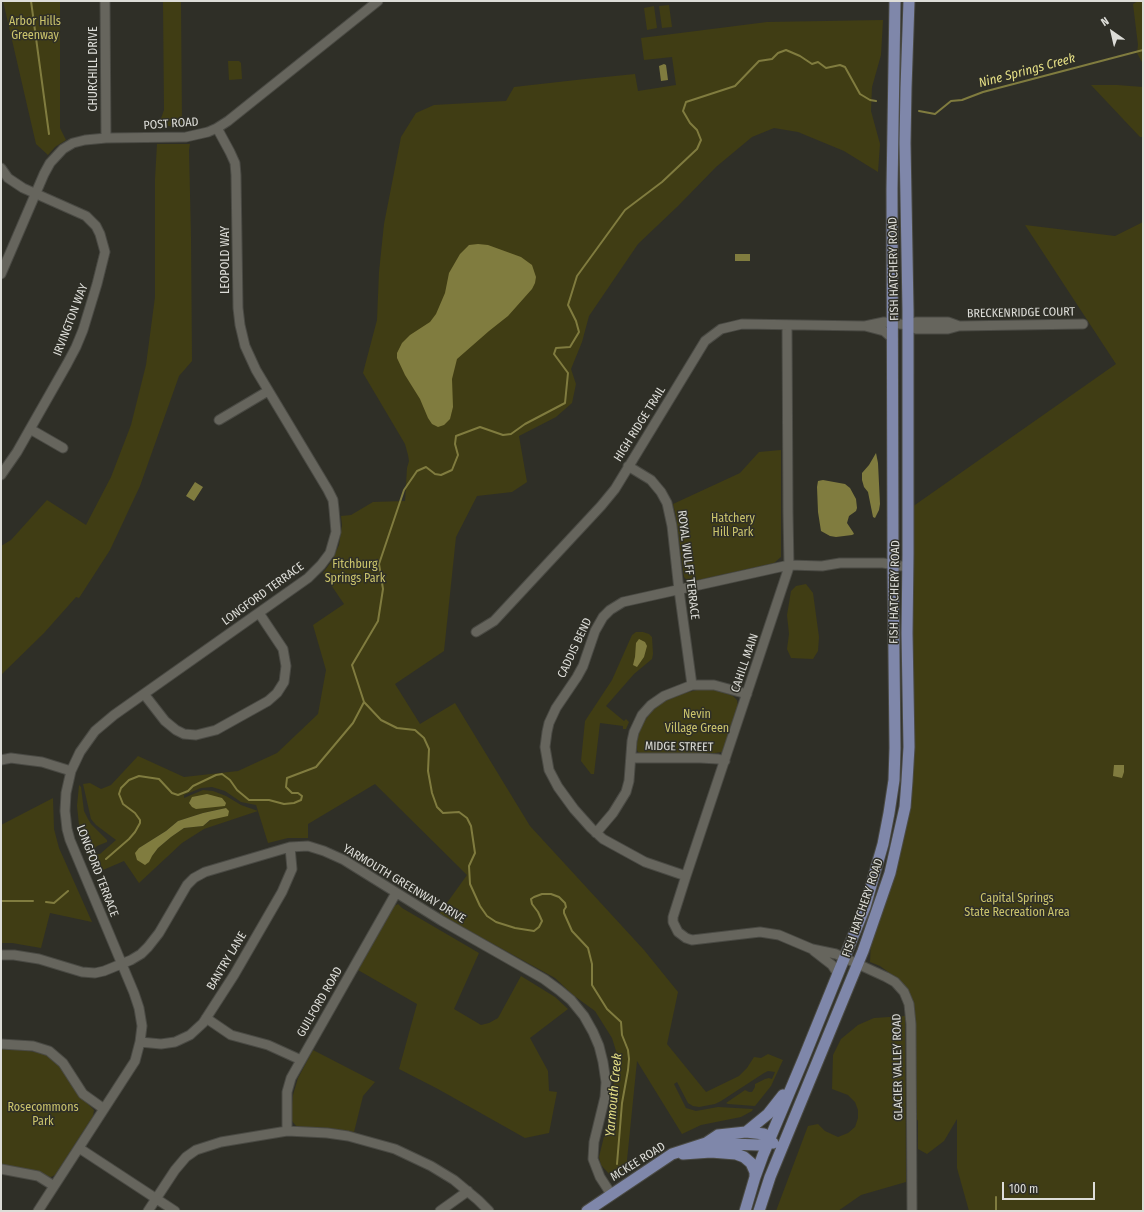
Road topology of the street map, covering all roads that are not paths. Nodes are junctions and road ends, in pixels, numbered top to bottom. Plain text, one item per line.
1 (105, 1) edge
2 (378, 1) edge
3 (895, 1) edge
4 (909, 1) edge
5 (217, 128) junction
6 (106, 138) junction
7 (1, 168) edge
8 (36, 194) junction
9 (1, 274) edge
10 (893, 323) junction
11 (1083, 324) dead end
12 (787, 325) junction
13 (908, 325) junction
14 (865, 326) junction
15 (892, 339) junction
16 (268, 391) junction
17 (219, 420) dead end
18 (30, 430) junction
19 (63, 448) dead end
20 (628, 466) junction
21 (1, 475) edge
22 (334, 509) joint
23 (789, 565) junction
24 (893, 565) junction
25 (908, 567) junction
26 (679, 590) junction
27 (259, 613) junction
28 (476, 632) dead end
29 (692, 685) junction
30 (144, 694) junction
31 (747, 694) junction
32 (631, 758) junction
33 (1, 760) edge
34 (725, 762) junction
35 (71, 771) junction
36 (596, 833) junction
37 (290, 847) junction
38 (686, 876) junction
39 (396, 893) junction
40 (812, 949) junction
41 (1, 955) edge
42 (844, 958) junction
43 (122, 963) junction
44 (858, 964) junction
45 (838, 974) junction
46 (206, 1018) junction
47 (140, 1042) junction
48 (1, 1044) edge
49 (300, 1060) junction
50 (792, 1086) junction
51 (104, 1109) junction
52 (287, 1131) junction
53 (746, 1132) junction
54 (769, 1141) junction
55 (706, 1143) junction
56 (783, 1146) junction
57 (79, 1148) junction
58 (672, 1154) junction
59 (1, 1169) edge
60 (755, 1177) junction
61 (54, 1186) junction
62 (468, 1191) junction
63 (612, 1194) junction
64 (156, 1198) junction
65 (38, 1211) edge
66 (148, 1211) edge
67 (175, 1211) edge
68 (440, 1211) edge
69 (489, 1211) edge
70 (587, 1211) edge
71 (745, 1211) edge
72 (759, 1211) edge
73 (912, 1211) edge

1 - 6 street, CHURCHILL DRIVE
2 - 5 street, POST ROAD
3 - 10 main road, FISH HATCHERY ROAD
4 - 13 main road, FISH HATCHERY ROAD
5 - 6 street, POST ROAD
5 - 16 street, LEOPOLD WAY
6 - 8 street, POST ROAD
7 - 8 street, IRVINGTON WAY
8 - 9 street, POST ROAD
8 - 18 street, IRVINGTON WAY
10 - 13 street, HIGH RIDGE TRAIL
10 - 14 street, HIGH RIDGE TRAIL
10 - 15 main road, FISH HATCHERY ROAD
11 - 13 street, BRECKENRIDGE COURT
12 - 14 street, HIGH RIDGE TRAIL
12 - 20 street, HIGH RIDGE TRAIL
12 - 23 street, CAHILL MAIN
13 - 25 main road, FISH HATCHERY ROAD
14 - 15 street, HIGH RIDGE TRAIL
15 - 24 main road, FISH HATCHERY ROAD
16 - 17 street
16 - 22 street, LEOPOLD WAY
18 - 19 street
18 - 21 street, IRVINGTON WAY
20 - 26 street, ROYAL WULFF TERRACE
20 - 28 street, HIGH RIDGE TRAIL
22 - 27 street, LONGFORD TERRACE
23 - 24 street, CADDIS BEND
23 - 26 street, CADDIS BEND
23 - 31 street, CAHILL MAIN
24 - 25 street, CADDIS BEND
24 - 42 main road, FISH HATCHERY ROAD
25 - 44 main road, FISH HATCHERY ROAD
26 - 29 street, ROYAL WULFF TERRACE
26 - 36 street, CADDIS BEND
27 - 30 street, LONGFORD TERRACE
27 - 30 street
29 - 31 street
29 - 32 street
30 - 35 street, LONGFORD TERRACE
31 - 34 street, CAHILL MAIN
32 - 34 street, MIDGE STREET
32 - 36 street
33 - 35 street
34 - 38 street, CAHILL MAIN
35 - 43 street, LONGFORD TERRACE
36 - 38 street, CADDIS BEND
37 - 39 street, YARMOUTH GREENWAY DRIVE
37 - 43 street, YARMOUTH GREENWAY DRIVE
37 - 46 street, BANTRY LANE
38 - 40 street, CAHILL MAIN
39 - 49 street, GUILFORD ROAD
39 - 63 street, YARMOUTH GREENWAY DRIVE
40 - 42 street, CAHILL MAIN
40 - 45 street, CAHILL MAIN
41 - 43 street, YARMOUTH GREENWAY DRIVE
42 - 44 street, GLACIER VALLEY ROAD
42 - 45 main road, FISH HATCHERY ROAD
43 - 47 street, LONGFORD TERRACE
44 - 56 main road, FISH HATCHERY ROAD
44 - 73 street, GLACIER VALLEY ROAD
45 - 50 main road, FISH HATCHERY ROAD
46 - 47 street, BANTRY LANE
46 - 49 street
47 - 51 street, LONGFORD TERRACE
48 - 51 street
49 - 52 street, GUILFORD ROAD
50 - 53 main road
50 - 54 main road, FISH HATCHERY ROAD
51 - 57 street, LONGFORD TERRACE
52 - 62 street
52 - 64 street
53 - 54 main road, MCKEE ROAD
53 - 55 main road, MCKEE ROAD
54 - 55 main road, MCKEE ROAD
54 - 56 main road, MCKEE ROAD
54 - 60 main road, FISH HATCHERY ROAD
55 - 58 main road, MCKEE ROAD
56 - 72 main road, FISH HATCHERY ROAD
57 - 61 street, LONGFORD TERRACE
57 - 64 street
58 - 60 main road
58 - 63 main road, MCKEE ROAD
59 - 61 street
60 - 71 main road, FISH HATCHERY ROAD
61 - 65 street, LONGFORD TERRACE
62 - 68 street
62 - 69 street
63 - 70 main road, MCKEE ROAD
64 - 66 street
64 - 67 street

